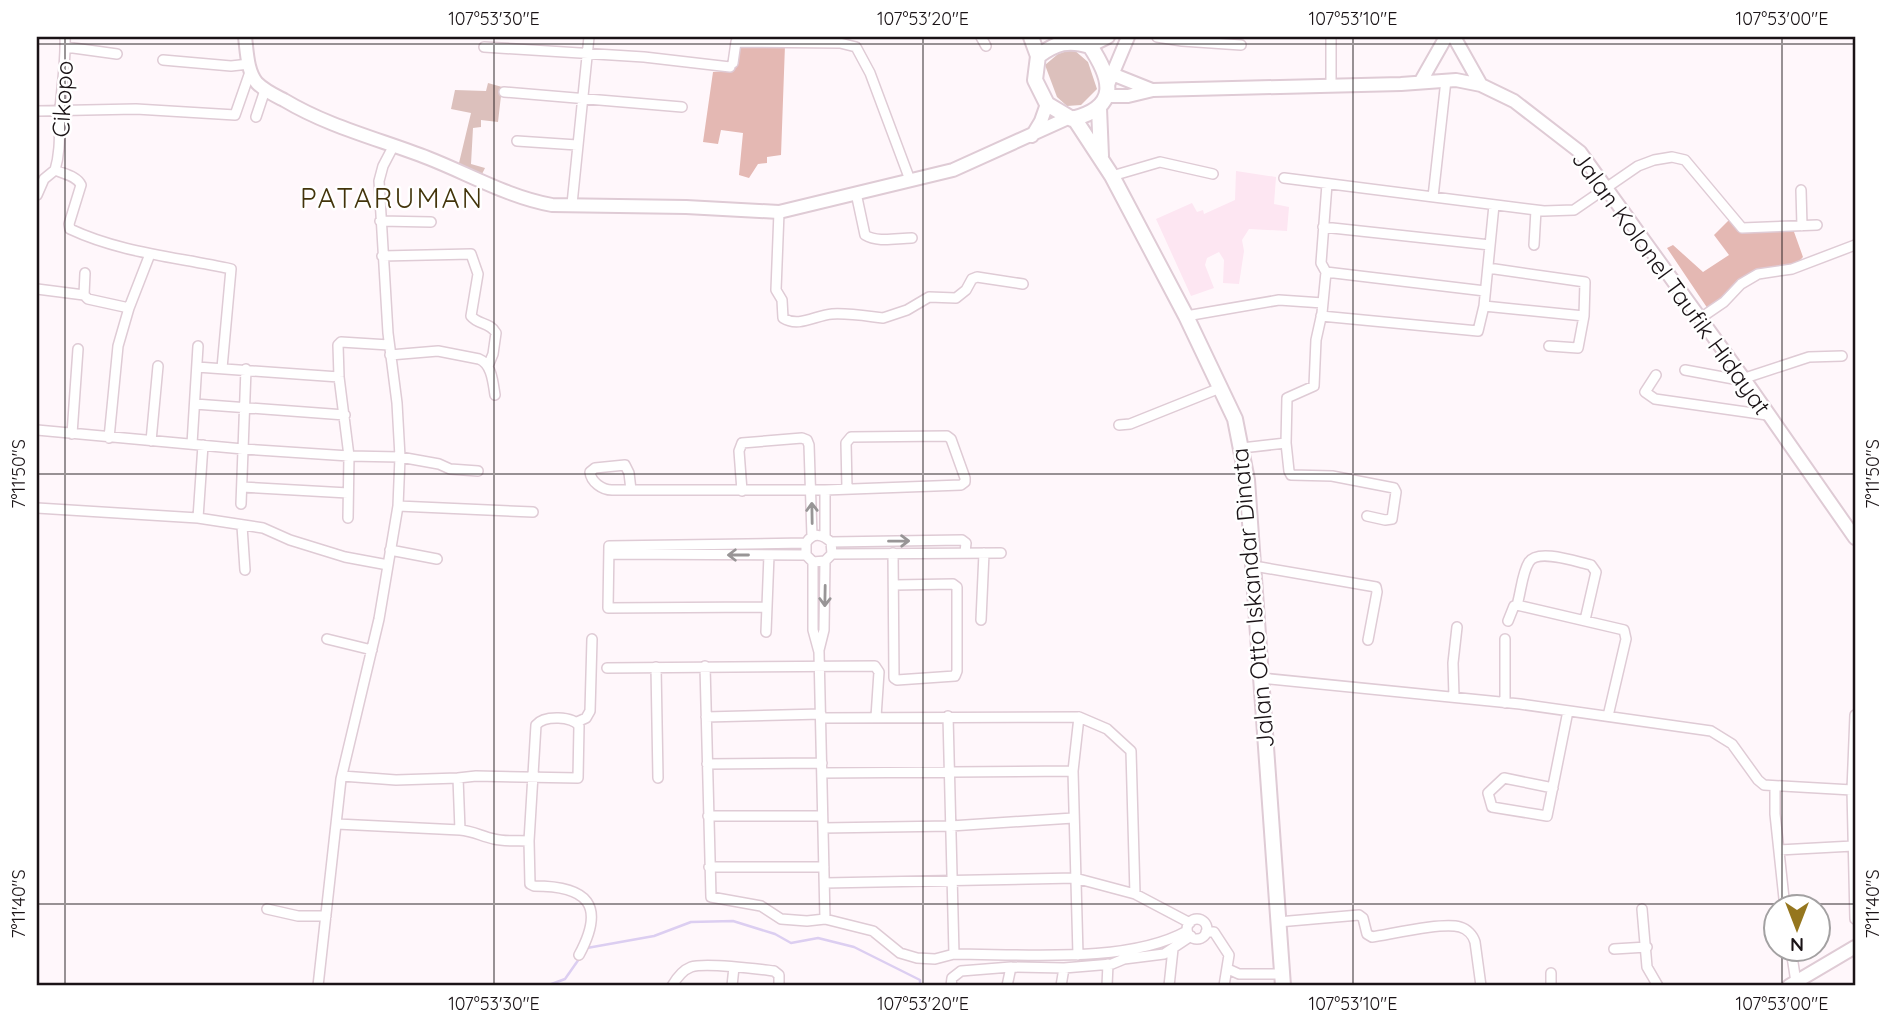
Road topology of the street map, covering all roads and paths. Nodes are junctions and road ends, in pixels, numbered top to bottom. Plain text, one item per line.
1 (65, 37) edge
2 (245, 37) edge
3 (589, 37) edge
4 (1031, 37) edge
5 (1108, 37) edge
6 (1157, 37) edge
7 (1331, 37) edge
8 (1446, 37) edge
9 (1454, 37) edge
10 (1124, 38) edge
11 (1183, 39) edge
12 (1056, 40) edge
13 (1241, 45) dead end
14 (1090, 46) junction
15 (65, 47) junction
16 (484, 47) dead end
17 (117, 54) dead end
18 (588, 54) junction
19 (1038, 56) junction
20 (163, 60) dead end
21 (250, 68) junction
22 (1446, 80) junction
23 (1422, 81) junction
24 (1481, 85) junction
25 (1331, 86) junction
26 (1106, 87) junction
27 (265, 90) junction
28 (1153, 90) junction
29 (504, 92) dead end
30 (583, 99) junction
31 (1047, 104) junction
32 (682, 107) dead end
33 (37, 111) edge
34 (60, 111) junction
35 (256, 117) dead end
36 (1071, 118) junction
37 (1032, 136) junction
38 (517, 141) dead end
39 (394, 145) junction
40 (577, 145) junction
41 (1101, 158) junction
42 (55, 170) junction
43 (1213, 174) dead end
44 (1112, 176) junction
45 (1284, 178) dead end
46 (910, 180) junction
47 (1327, 184) junction
48 (1607, 188) junction
49 (1801, 190) dead end
50 (856, 193) junction
51 (37, 195) edge
52 (1433, 197) junction
53 (572, 204) junction
54 (1494, 205) junction
55 (1536, 210) junction
56 (779, 212) junction
57 (380, 221) junction
58 (431, 222) dead end
59 (1817, 225) dead end
60 (1801, 226) junction
61 (1323, 227) junction
62 (912, 238) dead end
63 (1490, 245) junction
64 (1534, 245) dead end
65 (1855, 245) edge
66 (150, 254) junction
67 (382, 256) junction
68 (1488, 268) junction
69 (1326, 272) junction
70 (85, 273) dead end
71 (1023, 284) dead end
72 (37, 289) edge
73 (1485, 291) junction
74 (84, 295) junction
75 (1323, 303) junction
76 (1484, 306) junction
77 (129, 308) junction
78 (1321, 316) junction
79 (1584, 316) junction
80 (1186, 317) junction
81 (1699, 318) junction
82 (389, 345) junction
83 (198, 346) dead end
84 (1549, 346) dead end
85 (78, 349) dead end
86 (390, 355) junction
87 (1842, 356) dead end
88 (158, 366) dead end
89 (488, 366) junction
90 (197, 367) junction
91 (222, 368) junction
92 (246, 369) junction
93 (1685, 370) dead end
94 (1656, 374) dead end
95 (339, 377) junction
96 (1744, 379) junction
97 (1220, 387) junction
98 (495, 395) dead end
99 (195, 404) junction
100 (244, 409) junction
101 (345, 415) junction
102 (1767, 415) junction
103 (1119, 425) dead end
104 (37, 430) edge
105 (72, 434) junction
106 (109, 438) junction
107 (151, 441) junction
108 (1286, 443) junction
109 (192, 444) junction
110 (203, 445) junction
111 (1241, 448) junction
112 (243, 449) junction
113 (349, 456) junction
114 (400, 457) junction
115 (478, 471) dead end
116 (242, 487) junction
117 (847, 488) junction
118 (631, 490) junction
119 (811, 490) junction
120 (825, 490) junction
121 (742, 491) junction
122 (348, 493) junction
123 (241, 503) dead end
124 (398, 506) junction
125 (37, 508) edge
126 (533, 513) dead end
127 (1367, 516) dead end
128 (198, 518) junction
129 (348, 518) dead end
130 (242, 526) junction
131 (1855, 538) edge
132 (828, 539) junction
133 (809, 540) junction
134 (706, 544) junction
135 (390, 550) junction
136 (965, 552) junction
137 (893, 553) junction
138 (984, 553) junction
139 (1001, 553) dead end
140 (609, 554) junction
141 (706, 555) junction
142 (769, 555) junction
143 (810, 558) junction
144 (829, 558) junction
145 (437, 559) dead end
146 (388, 565) junction
147 (1254, 566) junction
148 (245, 570) dead end
149 (895, 585) junction
150 (1517, 605) junction
151 (767, 607) junction
152 (1585, 620) junction
153 (981, 621) dead end
154 (1508, 621) dead end
155 (1457, 627) dead end
156 (766, 632) dead end
157 (327, 639) dead end
158 (592, 639) dead end
159 (1505, 639) dead end
160 (1368, 640) dead end
161 (372, 650) junction
162 (819, 652) junction
163 (705, 666) junction
164 (820, 666) junction
165 (656, 667) junction
166 (607, 668) dead end
167 (1261, 678) junction
168 (1454, 697) junction
169 (1505, 703) junction
170 (1568, 711) junction
171 (1855, 715) edge
172 (821, 716) junction
173 (947, 716) junction
174 (1608, 716) junction
175 (706, 717) junction
176 (876, 717) junction
177 (1079, 717) junction
178 (577, 722) junction
179 (707, 764) junction
180 (822, 768) junction
181 (951, 771) junction
182 (1073, 771) junction
183 (342, 776) junction
184 (533, 776) junction
185 (458, 778) junction
186 (658, 778) dead end
187 (1775, 787) junction
188 (1553, 788) junction
189 (1852, 790) junction
190 (708, 816) junction
191 (822, 816) junction
192 (1073, 818) junction
193 (337, 824) junction
194 (951, 826) junction
195 (823, 828) junction
196 (460, 830) junction
197 (529, 841) junction
198 (1853, 846) junction
199 (1779, 850) junction
200 (709, 867) junction
201 (824, 867) junction
202 (1075, 878) junction
203 (952, 880) junction
204 (825, 883) junction
205 (1135, 894) junction
206 (1784, 894) edge
207 (267, 909) dead end
208 (1642, 909) dead end
209 (326, 916) junction
210 (825, 919) junction
211 (1855, 919) edge
212 (1278, 922) junction
213 (1189, 930) junction
214 (1206, 932) junction
215 (1647, 947) junction
216 (1855, 947) edge
217 (1173, 949) junction
218 (1614, 950) dead end
219 (954, 954) junction
220 (579, 955) dead end
221 (1078, 955) junction
222 (1108, 964) junction
223 (1792, 964) edge
224 (734, 967) junction
225 (1011, 967) junction
226 (1064, 968) junction
227 (1228, 970) junction
228 (1551, 973) dead end
229 (1283, 980) edge
230 (1793, 984) edge
231 (318, 986) edge
232 (672, 986) edge
233 (732, 986) edge
234 (779, 986) edge
235 (951, 986) edge
236 (1007, 986) edge
237 (1062, 986) edge
238 (1107, 986) edge
239 (1169, 986) edge
240 (1224, 986) edge
241 (1481, 986) edge
242 (1551, 986) edge
243 (1658, 986) edge

1 - 15 street, Cikopo
2 - 21 main road
3 - 18 street
4 - 19 main road
5 - 14 main road
6 - 11 street
7 - 25 street
8 - 23 main road
9 - 24 main road
10 - 26 main road
11 - 13 street
12 - 14 main road
12 - 19 main road
14 - 26 main road
15 - 17 street
15 - 34 street, Cikopo
16 - 18 street
18 - 30 street
18 - 46 street
19 - 31 main road
20 - 21 street
21 - 27 main road
21 - 34 street
22 - 23 main road, Jalan Kolonel Taufik Hidayat
22 - 24 main road, Jalan Kolonel Taufik Hidayat
22 - 52 street
23 - 25 main road, Jalan Kolonel Taufik Hidayat
24 - 48 main road, Jalan Kolonel Taufik Hidayat
25 - 28 main road, Jalan Kolonel Taufik Hidayat
26 - 28 main road
26 - 28 main road
26 - 36 main road
26 - 41 main road
27 - 35 street
27 - 39 main road
29 - 30 street
30 - 32 street
30 - 40 street
31 - 36 main road
31 - 37 main road
33 - 34 street
34 - 42 street, Cikopo
36 - 37 main road
36 - 41 main road, Jalan Otto Iskandar Dinata
37 - 46 main road
38 - 40 street
39 - 53 main road
39 - 57 street
40 - 53 street
41 - 44 main road, Jalan Otto Iskandar Dinata
42 - 51 street, Cikopo
42 - 66 street
43 - 44 street
44 - 80 main road, Jalan Otto Iskandar Dinata
45 - 47 street
46 - 50 main road
47 - 52 street
47 - 61 street
48 - 55 street
48 - 60 street
48 - 81 main road, Jalan Kolonel Taufik Hidayat
49 - 60 street
50 - 56 main road
50 - 62 street
52 - 54 street
53 - 56 main road
54 - 55 street
54 - 63 street
55 - 64 street
56 - 71 street
57 - 58 street
57 - 67 street
59 - 60 street
61 - 63 street
61 - 69 street
63 - 68 street
65 - 81 street
66 - 77 street
66 - 91 street
67 - 82 street
67 - 89 street
68 - 73 street
68 - 79 street
69 - 73 street
69 - 75 street
70 - 74 street
72 - 74 street
73 - 76 street
74 - 77 street
75 - 78 street
75 - 80 street
76 - 78 street
76 - 79 street
77 - 106 street
78 - 108 street
79 - 84 street
80 - 97 main road, Jalan Otto Iskandar Dinata
81 - 96 main road, Jalan Kolonel Taufik Hidayat
82 - 86 street
82 - 95 street
83 - 90 street
85 - 105 street
86 - 89 street
86 - 114 street
87 - 96 street
88 - 107 street
89 - 98 street
90 - 91 street
90 - 99 street
91 - 92 street
92 - 95 street
92 - 100 street
93 - 96 street
94 - 102 street
95 - 101 street
96 - 102 main road, Jalan Kolonel Taufik Hidayat
97 - 103 street
97 - 111 main road, Jalan Otto Iskandar Dinata
99 - 100 street
99 - 109 street
100 - 101 street
100 - 112 street
101 - 113 street
102 - 131 main road, Jalan Kolonel Taufik Hidayat
104 - 105 street
105 - 106 street
106 - 107 street
107 - 109 street
108 - 111 street
108 - 127 street
109 - 110 street
110 - 112 street
110 - 128 street
111 - 147 main road, Jalan Otto Iskandar Dinata
112 - 113 street
112 - 116 street
113 - 114 street
113 - 122 street
114 - 115 street
114 - 124 street
116 - 122 street
116 - 123 street
117 - 117 street
117 - 120 street
118 - 118 street
118 - 121 street
119 - 120 street
119 - 121 street
119 - 121 street
133 -> 119 street
120 - 132 street
122 - 129 street
124 - 126 street
124 - 135 street
125 - 128 street
128 - 130 street
130 - 146 street
130 - 148 street
132 - 133 street
132 -> 136 street
132 - 144 street
133 - 134 street
133 - 143 street
134 - 140 street
134 - 141 street
135 - 145 street
135 - 146 street
136 - 137 street
136 - 138 street
137 - 144 street
137 - 149 street
138 - 139 street
138 - 153 street
140 - 141 street
140 - 151 street
142 -> 141 street
142 - 143 street
142 - 151 street
143 - 144 street
143 - 162 street
144 -> 162 street
146 - 161 street
147 - 160 street
147 - 167 main road, Jalan Otto Iskandar Dinata
149 - 149 street
150 - 152 street
150 - 152 street
150 - 154 street
151 - 156 street
152 - 174 street
155 - 168 street
157 - 161 street
158 - 178 street
159 - 169 street
161 - 183 street
162 - 164 street
163 - 164 street
163 - 165 street
163 - 175 street
164 - 172 street
164 - 176 street
165 - 166 street
165 - 186 street
167 - 168 street
167 - 212 main road, Jalan Otto Iskandar Dinata
168 - 169 street
169 - 170 street
170 - 174 street
170 - 188 street
171 - 189 street
172 - 175 street
172 - 176 street
172 - 180 street
173 - 176 street
173 - 177 street
173 - 181 street
174 - 187 street
175 - 179 street
177 - 182 street
177 - 205 street
178 - 184 street
178 - 184 street
179 - 180 street
179 - 190 street
180 - 181 street
180 - 191 street
181 - 182 street
181 - 194 street
182 - 192 street
183 - 185 street
183 - 193 street
184 - 185 street
184 - 197 street
185 - 196 street
187 - 189 street
187 - 199 street
188 - 188 street
189 - 198 street
190 - 191 street
190 - 200 street
191 - 195 street
192 - 194 street
192 - 202 street
193 - 196 street
193 - 209 street
194 - 195 street
194 - 203 street
195 - 201 street
196 - 197 street
197 - 220 street
198 - 199 street
198 - 211 street
199 - 206 street
200 - 201 street
200 - 210 street
201 - 204 street
202 - 203 street
202 - 205 street
202 - 221 street
203 - 204 street
203 - 219 street
204 - 210 street
205 - 213 street
207 - 209 street
208 - 215 street
209 - 231 street
210 - 219 street
212 - 229 main road, Jalan Otto Iskandar Dinata
212 - 241 street
213 - 214 street
213 - 214 street
213 - 217 street
213 - 221 street
214 - 227 street
215 - 218 street
215 - 243 street
216 - 230 main road
217 - 222 street
217 - 239 street
219 - 221 street
222 - 226 street
222 - 238 street
223 - 230 street
224 - 232 street
224 - 233 street
224 - 234 street
225 - 226 street
225 - 235 street
225 - 236 street
226 - 237 street
227 - 229 street
227 - 240 street
228 - 242 street

